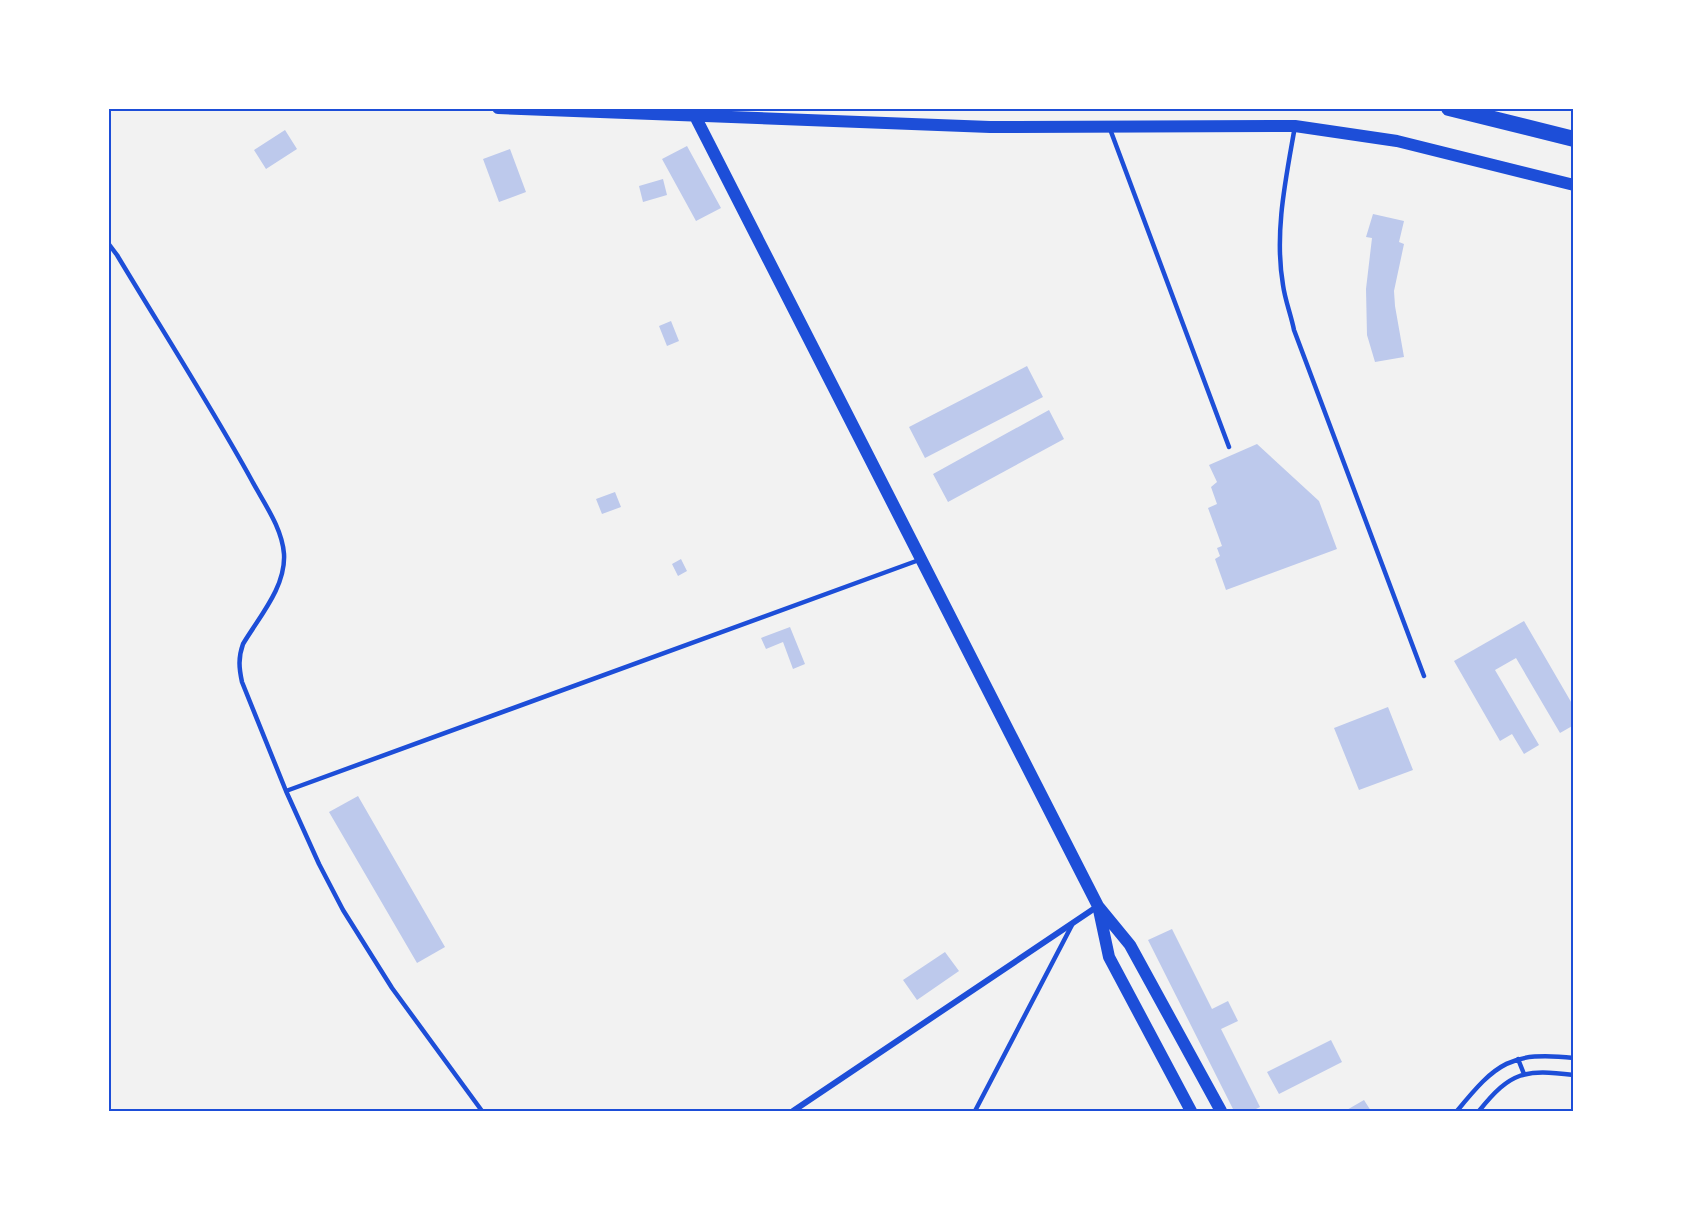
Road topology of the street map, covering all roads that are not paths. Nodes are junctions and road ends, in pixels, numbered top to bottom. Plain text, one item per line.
1 (498, 108) edge
2 (1449, 108) edge
3 (663, 111) edge
4 (695, 116) junction
5 (1295, 126) junction
6 (1110, 127) junction
7 (1574, 140) edge
8 (1574, 185) edge
9 (108, 243) edge
10 (1228, 447) dead end
11 (921, 559) junction
12 (1424, 676) dead end
13 (286, 790) junction
14 (1098, 906) junction
15 (1073, 922) junction
16 (1574, 1058) edge
17 (1518, 1059) junction
18 (1524, 1074) junction
19 (1574, 1075) edge
20 (482, 1111) edge
21 (793, 1111) edge
22 (975, 1111) edge
23 (1191, 1111) edge
24 (1221, 1111) edge
25 (1457, 1111) edge
26 (1479, 1111) edge

1 - 3 main road
2 - 7 highway
3 - 4 main road
4 - 6 main road
4 - 11 main road
5 - 6 main road
5 - 8 main road
5 - 12 lane
6 - 10 lane
9 - 13 lane
11 - 13 lane
11 - 14 main road
13 - 20 lane
14 - 15 street
14 - 23 main road
14 - 24 main road
15 - 21 street
15 - 22 lane
16 - 17 lane
17 - 18 lane
17 - 25 lane
18 - 19 lane
18 - 26 lane

